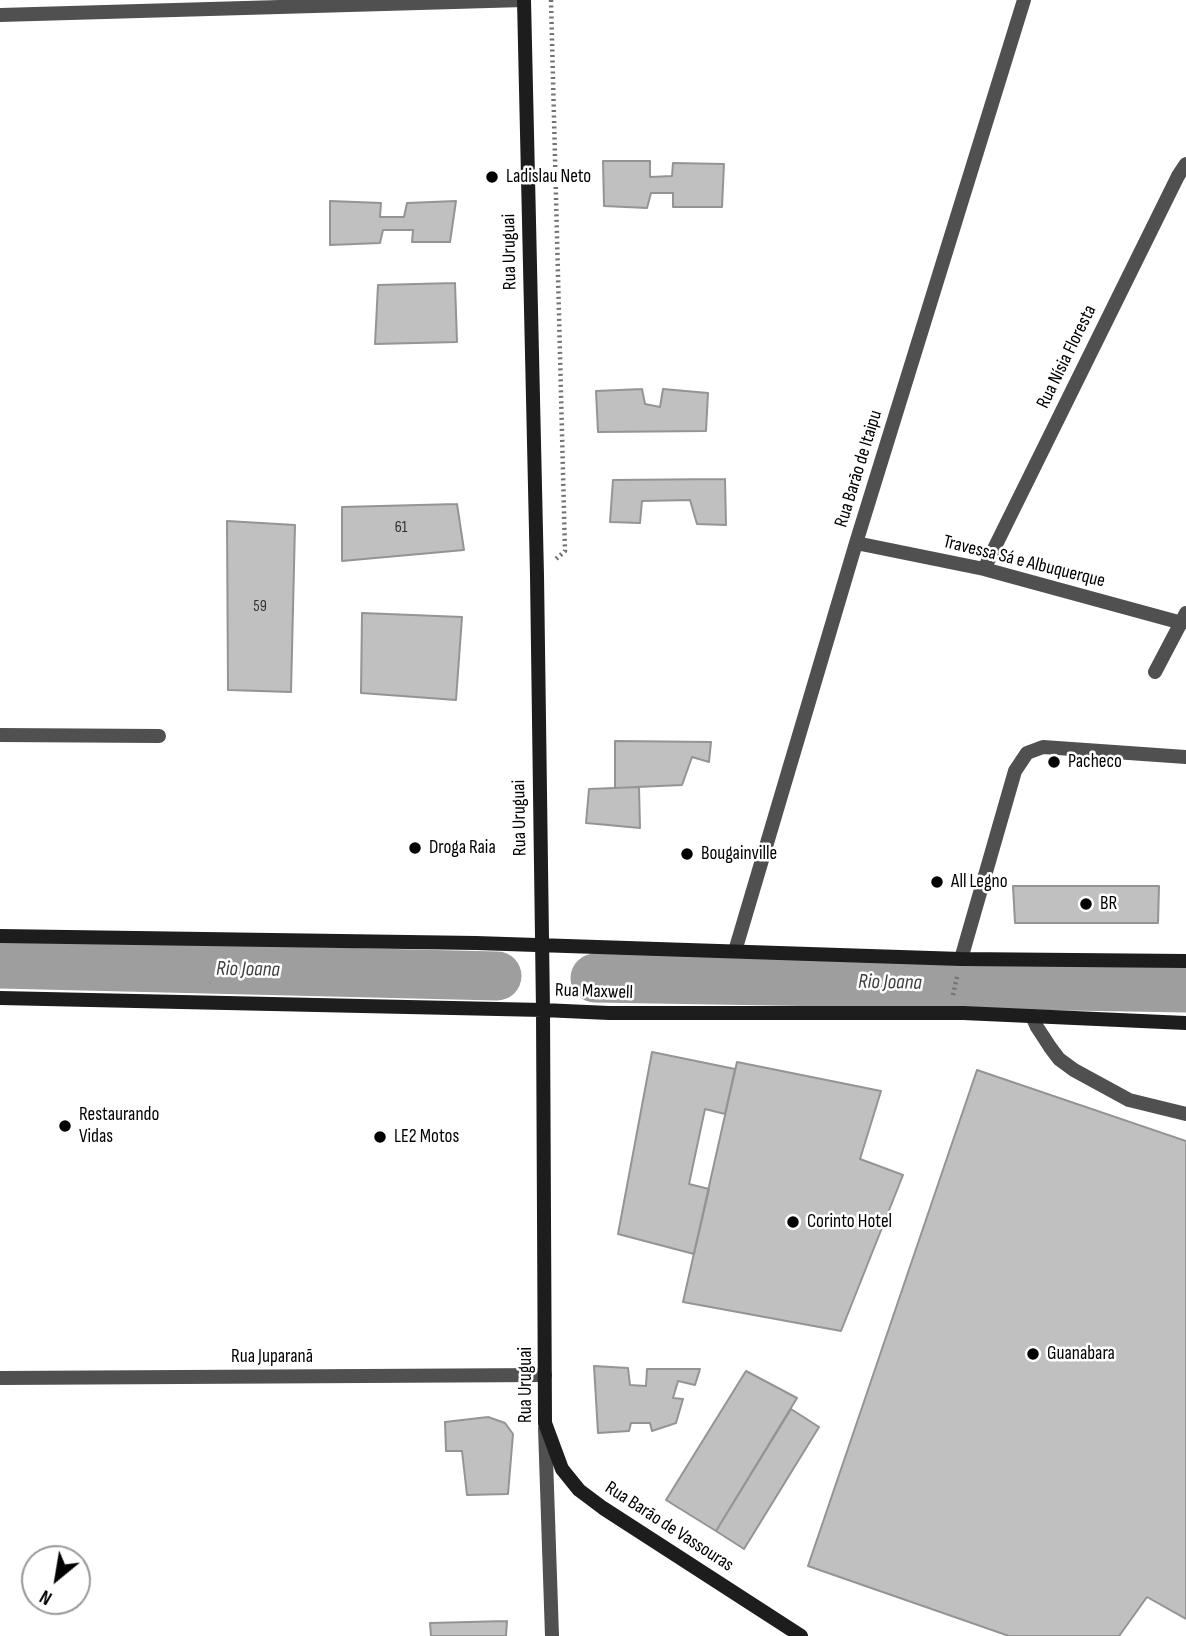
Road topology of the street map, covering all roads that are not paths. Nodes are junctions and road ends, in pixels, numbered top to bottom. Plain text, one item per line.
1 (524, 0) edge
2 (1024, 0) edge
3 (0, 15) edge
4 (1186, 164) edge
5 (856, 543) junction
6 (984, 569) junction
7 (1184, 618) edge
8 (1155, 672) dead end
9 (0, 735) edge
10 (159, 736) dead end
11 (1186, 757) edge
12 (0, 936) edge
13 (541, 945) junction
14 (735, 951) junction
15 (1186, 961) edge
16 (959, 966) junction
17 (0, 998) edge
18 (543, 1010) junction
19 (1032, 1016) junction
20 (1186, 1023) edge
21 (1186, 1114) edge
22 (545, 1375) junction
23 (0, 1378) edge
24 (545, 1423) junction
25 (552, 1636) edge
26 (801, 1636) edge

1 - 3 street
1 - 13 main road, Rua Uruguai
2 - 5 street, Rua Barão de Itaipu
4 - 6 street, Rua Nísia Floresta
5 - 6 street, Travessa Sá e Albuquerque
5 - 14 street, Rua Barão de Itaipu
6 - 7 street, Travessa Sá e Albuquerque
7 - 8 street
9 - 10 street
11 - 16 street
12 - 13 main road
13 - 14 main road
13 - 18 main road, Rua Uruguai
14 - 16 main road
15 - 16 main road
17 - 18 main road, Rua Maxwell
18 - 19 main road, Rua Maxwell
18 - 22 main road, Rua Uruguai
19 - 20 main road, Rua Maxwell
19 - 21 street
22 - 23 street, Rua Juparanã
22 - 24 main road, Rua Uruguai
24 - 25 street, Rua Uruguai
24 - 26 main road, Rua Barão de Vassouras

